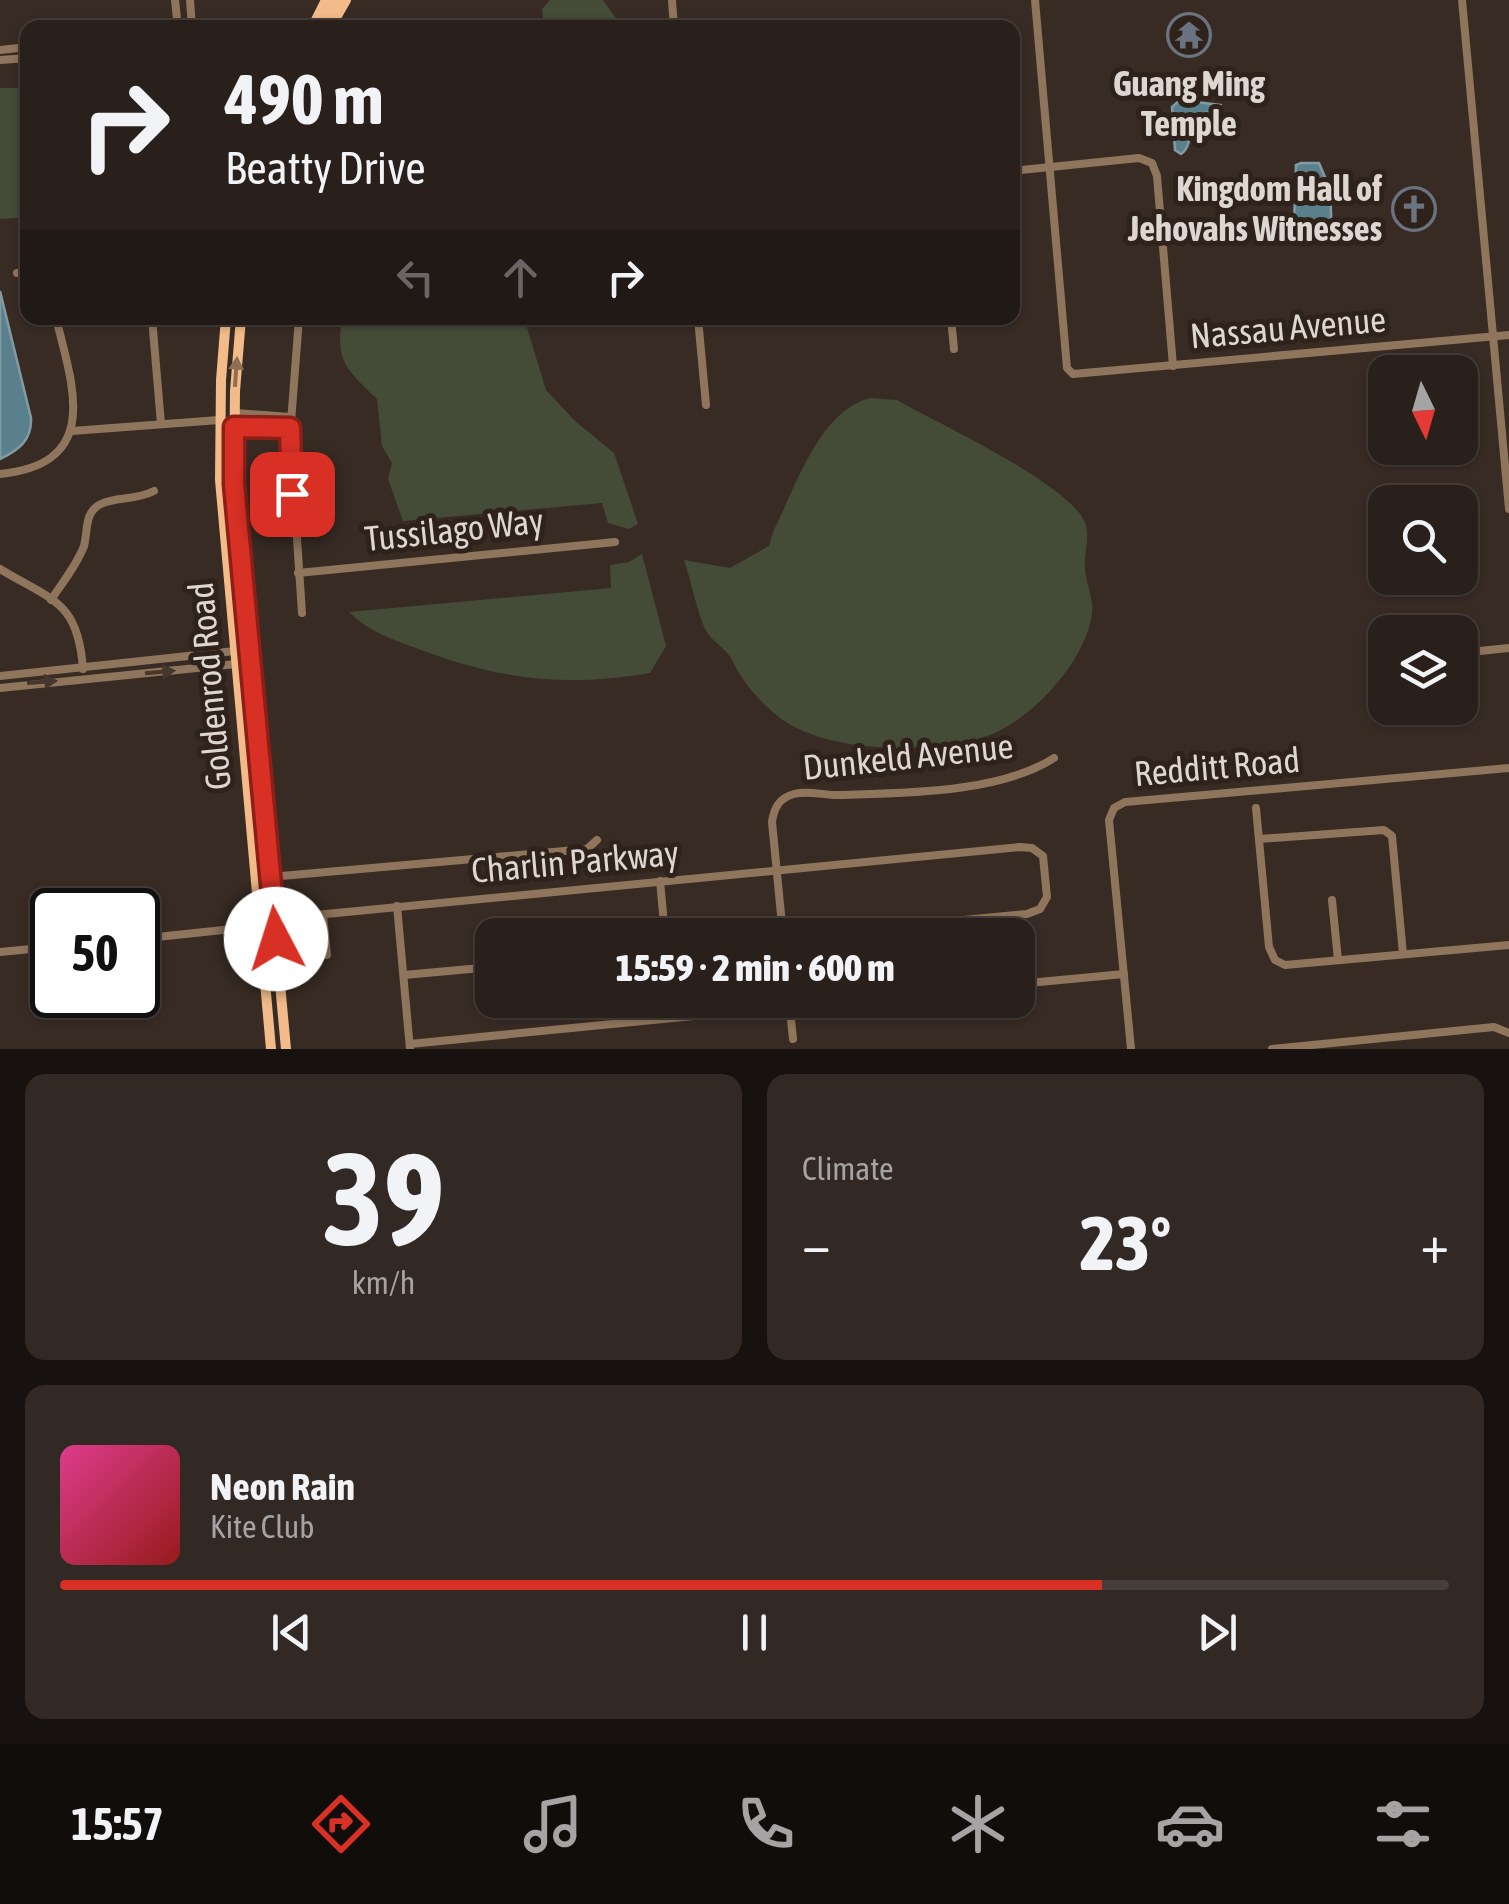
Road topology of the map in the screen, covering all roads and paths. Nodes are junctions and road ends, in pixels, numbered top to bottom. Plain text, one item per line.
1 (1035, 0) edge
2 (1462, 0) edge
3 (1049, 168) junction
4 (1020, 170) edge
5 (16, 272) dead end
6 (20, 272) edge
7 (58, 325) edge
8 (153, 325) edge
9 (226, 325) edge
10 (240, 325) edge
11 (297, 325) edge
12 (699, 325) edge
13 (952, 325) edge
14 (1509, 335) edge
15 (1492, 336) junction
16 (954, 349) dead end
17 (1173, 366) junction
18 (706, 405) dead end
19 (234, 413) junction
20 (268, 415) junction
21 (290, 417) junction
22 (219, 420) junction
23 (162, 424) junction
24 (234, 427) junction
25 (267, 427) junction
26 (290, 428) junction
27 (72, 432) junction
28 (0, 474) edge
29 (154, 490) dead end
30 (1509, 509) edge
31 (223, 525) junction
32 (615, 542) dead end
33 (0, 569) edge
34 (298, 573) junction
35 (52, 600) junction
36 (302, 613) dead end
37 (1509, 648) edge
38 (1478, 651) edge
39 (235, 652) junction
40 (250, 656) junction
41 (236, 664) junction
42 (83, 666) junction
43 (0, 676) edge
44 (84, 679) junction
45 (253, 687) junction
46 (0, 688) edge
47 (1054, 758) dead end
48 (1509, 768) edge
49 (1256, 808) dead end
50 (1258, 839) junction
51 (597, 840) dead end
52 (777, 870) junction
53 (270, 877) junction
54 (660, 881) junction
55 (1332, 900) dead end
56 (397, 906) junction
57 (323, 914) junction
58 (663, 918) edge
59 (781, 918) edge
60 (986, 918) edge
61 (274, 919) junction
62 (260, 926) junction
63 (160, 937) edge
64 (1509, 945) edge
65 (30, 949) edge
66 (0, 952) edge
67 (1403, 954) junction
68 (327, 956) dead end
69 (1338, 960) junction
70 (475, 969) edge
71 (1124, 974) junction
72 (404, 975) junction
73 (1035, 982) edge
74 (673, 1018) edge
75 (791, 1018) edge
76 (1509, 1034) edge
77 (793, 1038) dead end
78 (410, 1046) edge
79 (271, 1049) edge
80 (286, 1049) edge
81 (1131, 1049) edge
82 (1272, 1049) edge

1 - 3 street
2 - 15 street
3 - 4 street
3 - 17 street
3 - 17 street, Nassau Avenue
5 - 6 street
7 - 27 street
8 - 23 street
9 - 22 main road, Goldenrod Road
19 -> 10 main road, Goldenrod Road
11 - 21 street
12 - 18 street
13 - 16 street
14 - 15 street, Nassau Avenue
15 - 17 street, Nassau Avenue
15 - 30 street
19 - 20 street
19 - 24 main road, Goldenrod Road
20 - 21 street
20 - 25 street
21 - 26 street
22 - 23 street
22 - 31 main road, Goldenrod Road
23 - 27 street
24 - 25 street
24 - 40 main road, Goldenrod Road
25 - 26 street
26 - 34 street
27 - 28 street
29 - 35 street
31 - 39 main road, Goldenrod Road
31 - 40 main road
32 - 34 street, Tussilago Way
33 - 35 street
34 - 36 street
35 - 42 street
37 - 38 street
39 - 41 main road, Goldenrod Road
39 - 42 street
39 - 45 main road
40 - 45 main road, Goldenrod Road
44 -> 41 street
41 - 62 main road, Goldenrod Road
42 - 43 street
42 - 44 street
46 -> 44 street
45 - 53 main road, Goldenrod Road
47 - 52 street, Dunkeld Avenue
48 - 71 street, Redditt Road
49 - 50 street
50 - 67 street
50 - 69 street
51 - 53 street
52 - 54 street, Charlin Parkway
52 - 59 street, Dunkeld Avenue
52 - 60 street, Charlin Parkway
53 - 61 main road, Goldenrod Road
54 - 56 street, Charlin Parkway
54 - 58 street
55 - 69 street
56 - 57 street, Charlin Parkway
56 - 72 street
57 - 61 street, Charlin Parkway
57 - 68 street
61 - 62 street, Charlin Parkway
61 - 80 main road, Goldenrod Road
62 - 63 street, Charlin Parkway
62 - 79 main road, Goldenrod Road
64 - 67 street
65 - 66 street
67 - 69 street
70 - 72 street
71 - 73 street
71 - 81 street, Redditt Road
72 - 78 street
74 - 78 street
75 - 77 street
76 - 82 street

